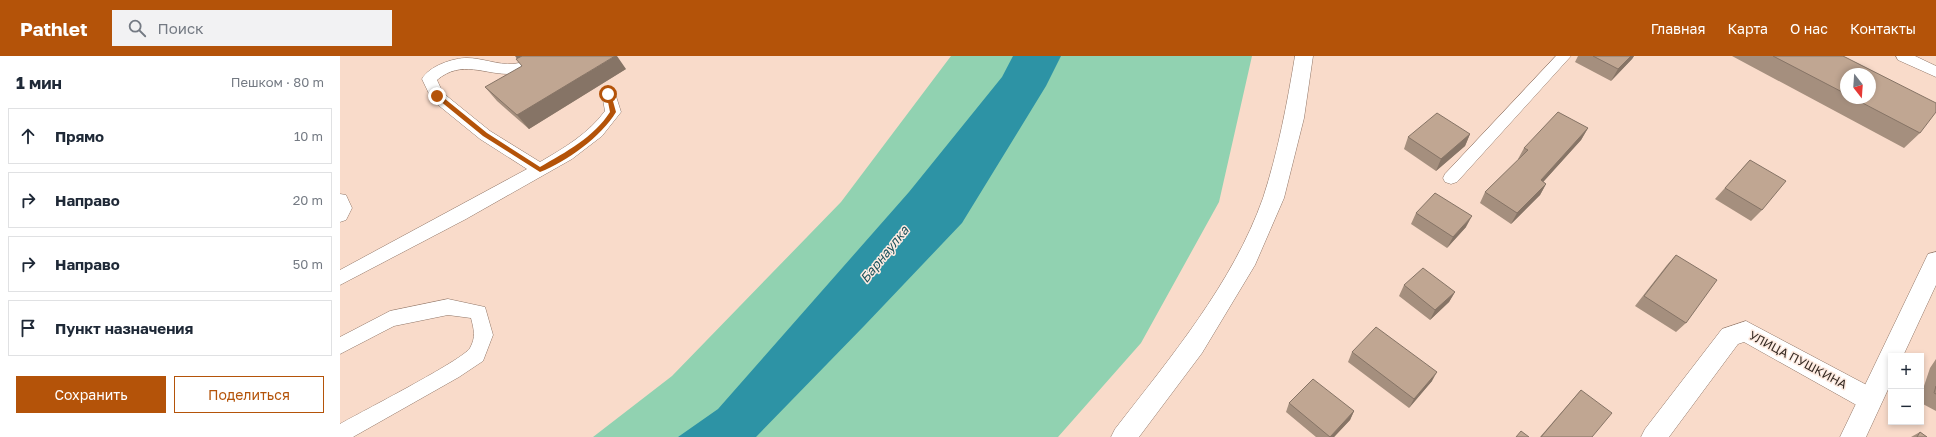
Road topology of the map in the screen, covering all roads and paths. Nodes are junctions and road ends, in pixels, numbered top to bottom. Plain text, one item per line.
1 (548, 56) edge
2 (1304, 56) edge
3 (1564, 56) edge
4 (1903, 56) edge
5 (1936, 72) edge
6 (608, 94) dead end
7 (540, 170) junction
8 (1451, 178) dead end
9 (340, 200) edge
10 (340, 215) edge
11 (1936, 261) edge
12 (340, 278) edge
13 (340, 346) edge
14 (1869, 399) junction
15 (340, 434) edge
16 (1124, 437) edge
17 (1654, 437) edge
18 (1853, 437) edge

1 - 7 lane
2 - 16 main road
3 - 8 lane
4 - 5 lane
6 - 7 lane
7 - 12 lane
9 - 10 lane
11 - 14 main road
13 - 15 lane
14 - 17 main road, УЛИЦА ПУШКИНА
14 - 18 main road

